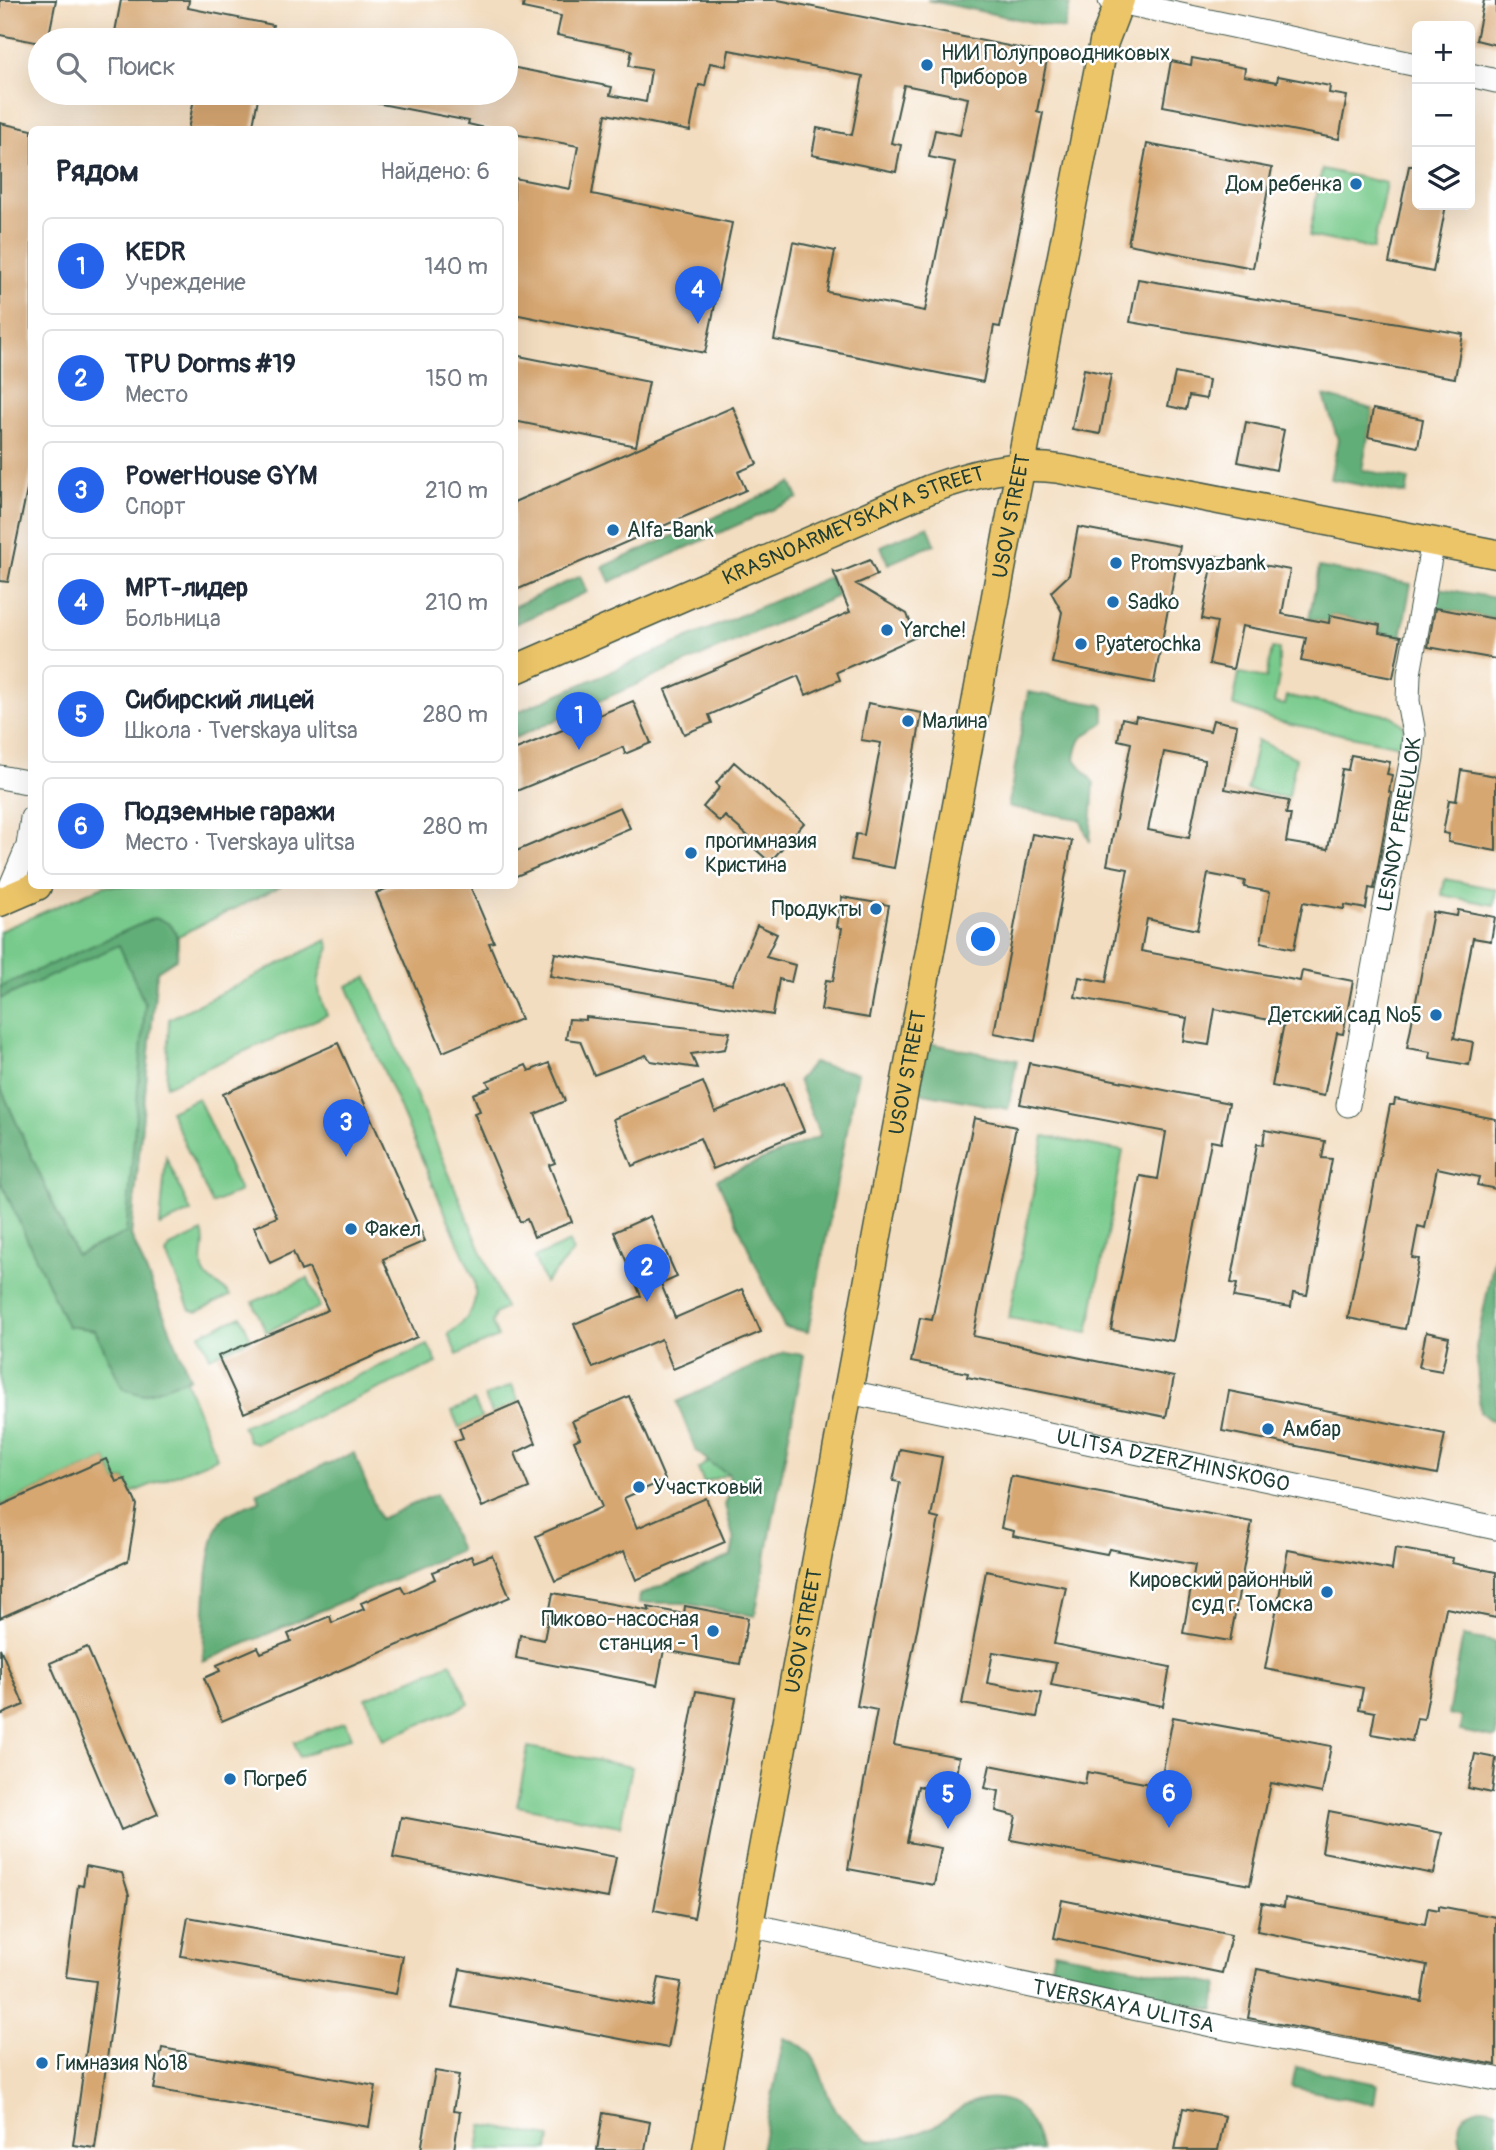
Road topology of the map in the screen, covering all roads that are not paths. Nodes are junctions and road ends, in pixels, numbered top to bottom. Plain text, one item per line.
1 (1116, 1) edge
2 (1412, 64) edge
3 (1475, 76) edge
4 (1496, 81) edge
5 (1020, 466) junction
6 (1433, 541) junction
7 (1496, 554) edge
8 (518, 668) edge
9 (0, 777) edge
10 (28, 782) edge
11 (28, 846) edge
12 (30, 889) edge
13 (2, 901) edge
14 (1348, 1105) dead end
15 (849, 1392) junction
16 (1496, 1528) edge
17 (750, 1925) junction
18 (1496, 2079) edge
19 (707, 2150) edge

1 - 2 street
1 - 5 main road, USOV STREET
3 - 4 street
5 - 6 main road, KRASNOARMEYSKAYA STREET
5 - 8 main road, KRASNOARMEYSKAYA STREET
5 - 15 main road, USOV STREET
6 - 7 main road, KRASNOARMEYSKAYA STREET
6 - 14 street, LESNOY PEREULOK
9 - 10 street
11 - 13 street
12 - 13 main road
15 - 16 street, ULITSA DZERZHINSKOGO
15 - 17 main road, USOV STREET
17 - 18 street, TVERSKAYA ULITSA
17 - 19 main road, USOV STREET

